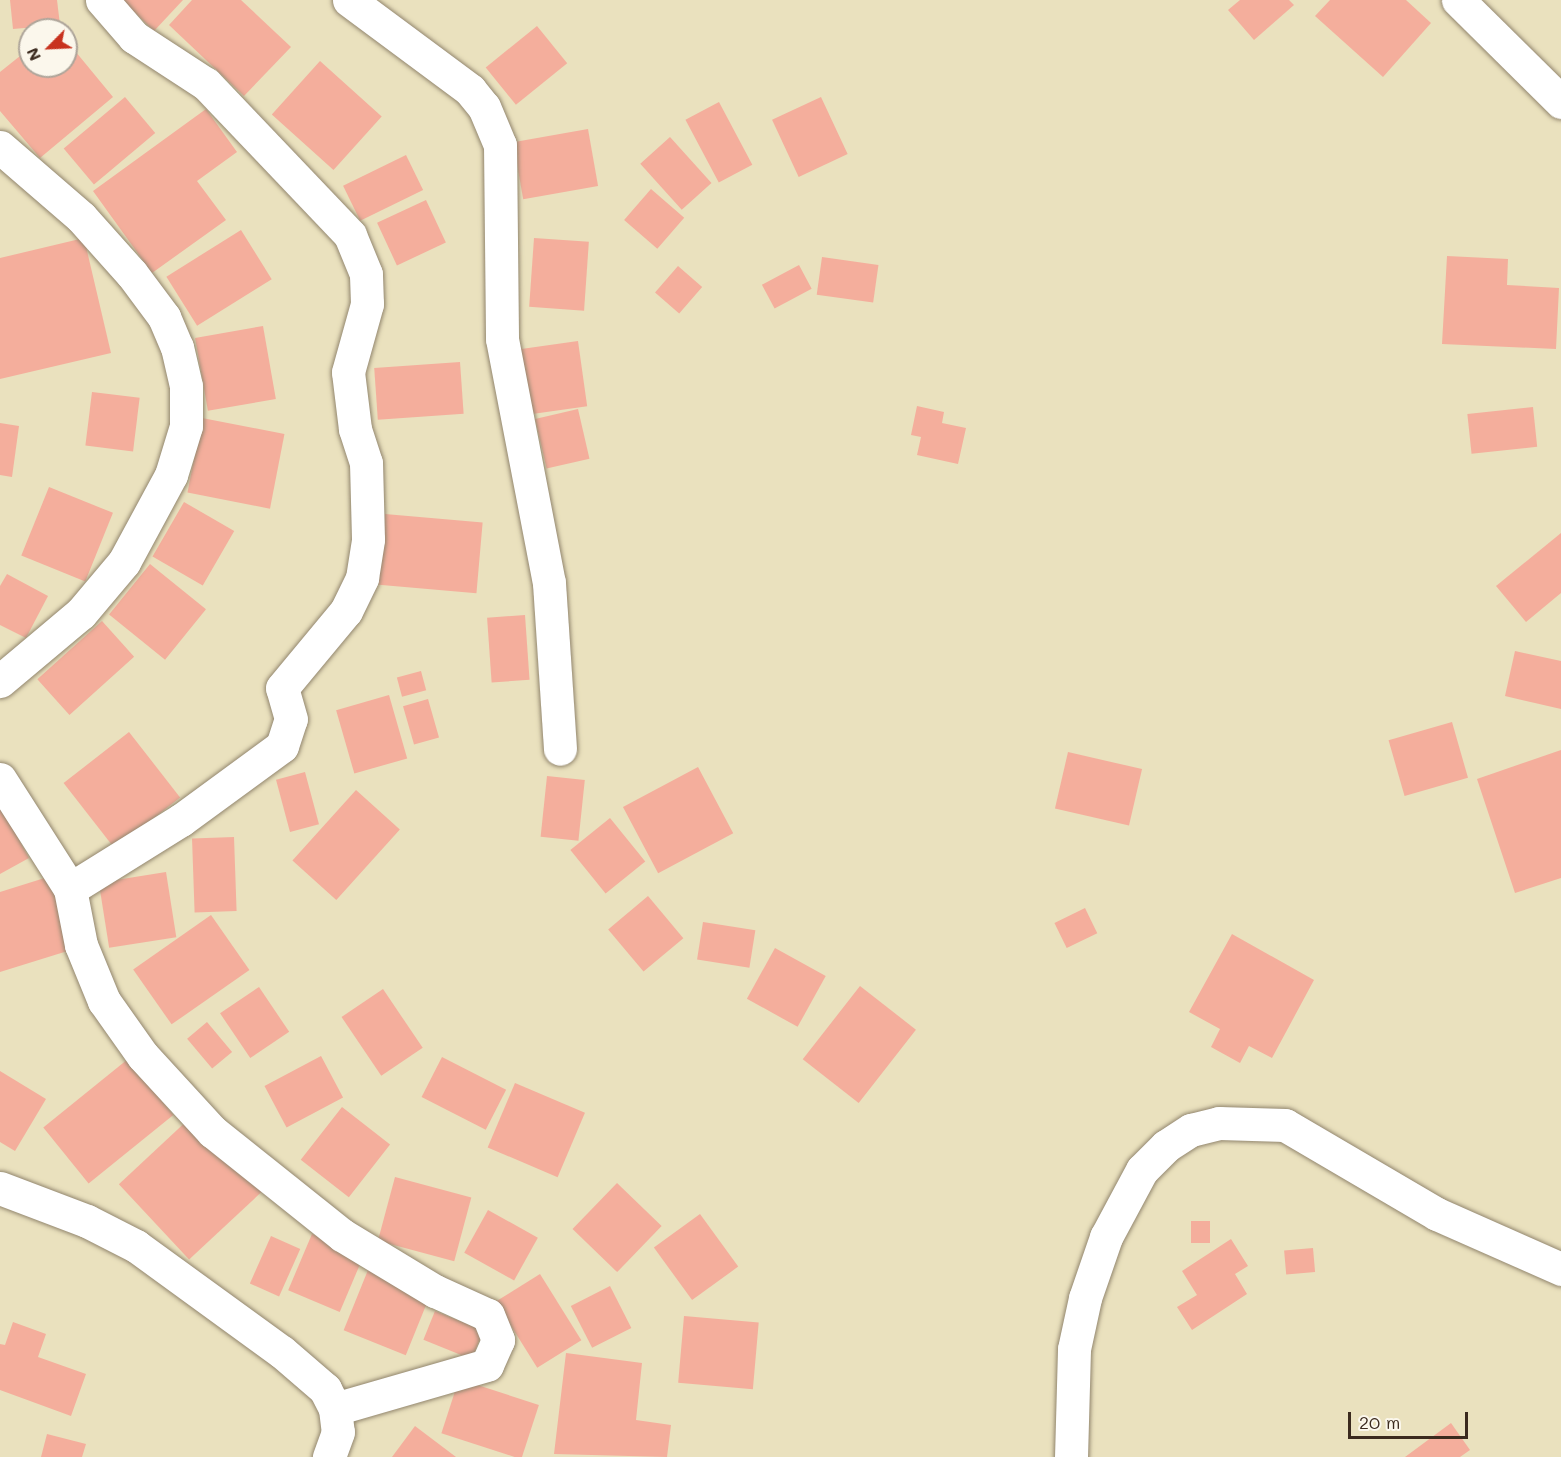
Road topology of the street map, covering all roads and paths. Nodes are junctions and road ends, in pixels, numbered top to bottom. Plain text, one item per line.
1 (102, 0) edge
2 (349, 0) edge
3 (1458, 0) edge
4 (1561, 102) edge
5 (0, 147) edge
6 (0, 681) edge
7 (560, 749) dead end
8 (0, 779) edge
9 (70, 889) junction
10 (0, 1188) edge
11 (1561, 1269) edge
12 (335, 1409) junction
13 (329, 1457) edge
14 (1071, 1457) edge

1 - 9 street
2 - 7 street
3 - 4 street
5 - 6 street
8 - 9 street
9 - 12 street
10 - 12 street
11 - 14 street
12 - 13 street

